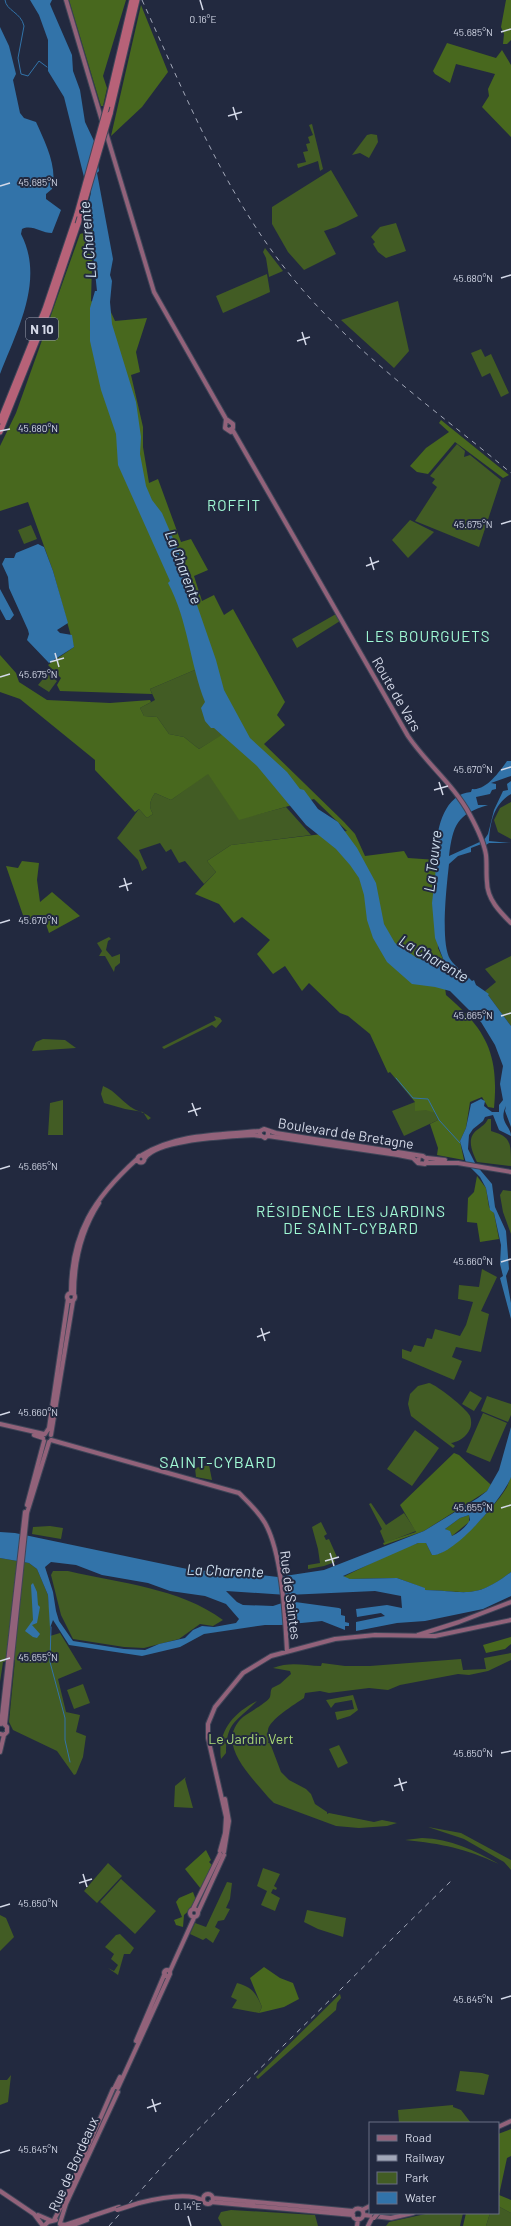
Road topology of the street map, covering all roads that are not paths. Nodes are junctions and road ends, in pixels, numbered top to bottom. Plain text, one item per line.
1 (66, 0) edge
2 (132, 0) edge
3 (136, 0) edge
4 (0, 421) edge
5 (227, 421) junction
6 (231, 431) junction
7 (0, 432) edge
8 (511, 923) edge
9 (260, 1134) junction
10 (268, 1134) junction
11 (419, 1156) junction
12 (426, 1161) junction
13 (418, 1163) junction
14 (511, 1171) edge
15 (0, 1424) edge
16 (48, 1438) junction
17 (511, 1602) edge
18 (511, 1620) edge
19 (432, 1633) junction
20 (287, 1651) junction
21 (2, 1724) edge
22 (2, 1734) edge
23 (0, 1752) edge
24 (215, 1769) junction
25 (222, 1853) junction
26 (196, 1911) junction
27 (192, 1917) junction
28 (116, 2089) junction
29 (511, 2122) edge
30 (499, 2128) edge
31 (0, 2191) edge
32 (203, 2199) junction
33 (212, 2200) junction
34 (369, 2207) edge
35 (118, 2208) junction
36 (363, 2212) junction
37 (369, 2212) edge
38 (353, 2213) junction
39 (369, 2213) edge
40 (34, 2214) junction
41 (372, 2214) edge
42 (375, 2214) edge
43 (382, 2214) edge
44 (394, 2214) edge
45 (409, 2214) edge
46 (358, 2219) junction
47 (53, 2220) junction
48 (60, 2224) edge
49 (44, 2226) edge
50 (71, 2226) edge
51 (358, 2226) edge
52 (369, 2226) edge

1 - 5 main road
2 - 4 highway, N 10, bridge
3 - 7 highway, N 10, bridge
5 - 6 main road
5 - 6 main road
6 - 8 main road, Route de Vars
9 - 10 main road
9 - 10 main road
9 - 16 main road, Boulevard de Bretagne
10 - 11 main road, Boulevard de Bretagne
10 - 13 main road, Boulevard de Bretagne
11 - 12 main road, Boulevard de Bretagne
11 - 13 main road
12 - 13 main road
12 - 14 main road, Boulevard de Bretagne
15 - 16 main road, Rue de Saintes
16 - 20 main road, Rue de Saintes
16 - 21 main road
17 - 19 main road
18 - 19 main road
19 - 20 main road
20 - 24 main road
21 - 22 main road
22 - 23 main road
24 - 25 main road
24 - 25 main road
25 - 26 main road
26 - 27 main road
26 - 27 main road
27 - 28 main road, Rue de Bordeaux
28 - 47 main road, Rue de Bordeaux
28 - 48 main road, Rue de Bordeaux
29 - 30 main road
31 - 40 main road
32 - 33 main road
32 - 33 main road
32 - 35 main road, bridge
33 - 38 main road
34 - 36 main road
35 - 48 main road
35 - 50 main road
36 - 37 main road
36 - 38 main road
36 - 39 main road
36 - 46 main road
38 - 46 main road
40 - 47 main road
40 - 49 main road
41 - 45 main road
42 - 52 main road, bridge
43 - 44 main road
46 - 51 main road
47 - 48 main road
47 - 49 main road

